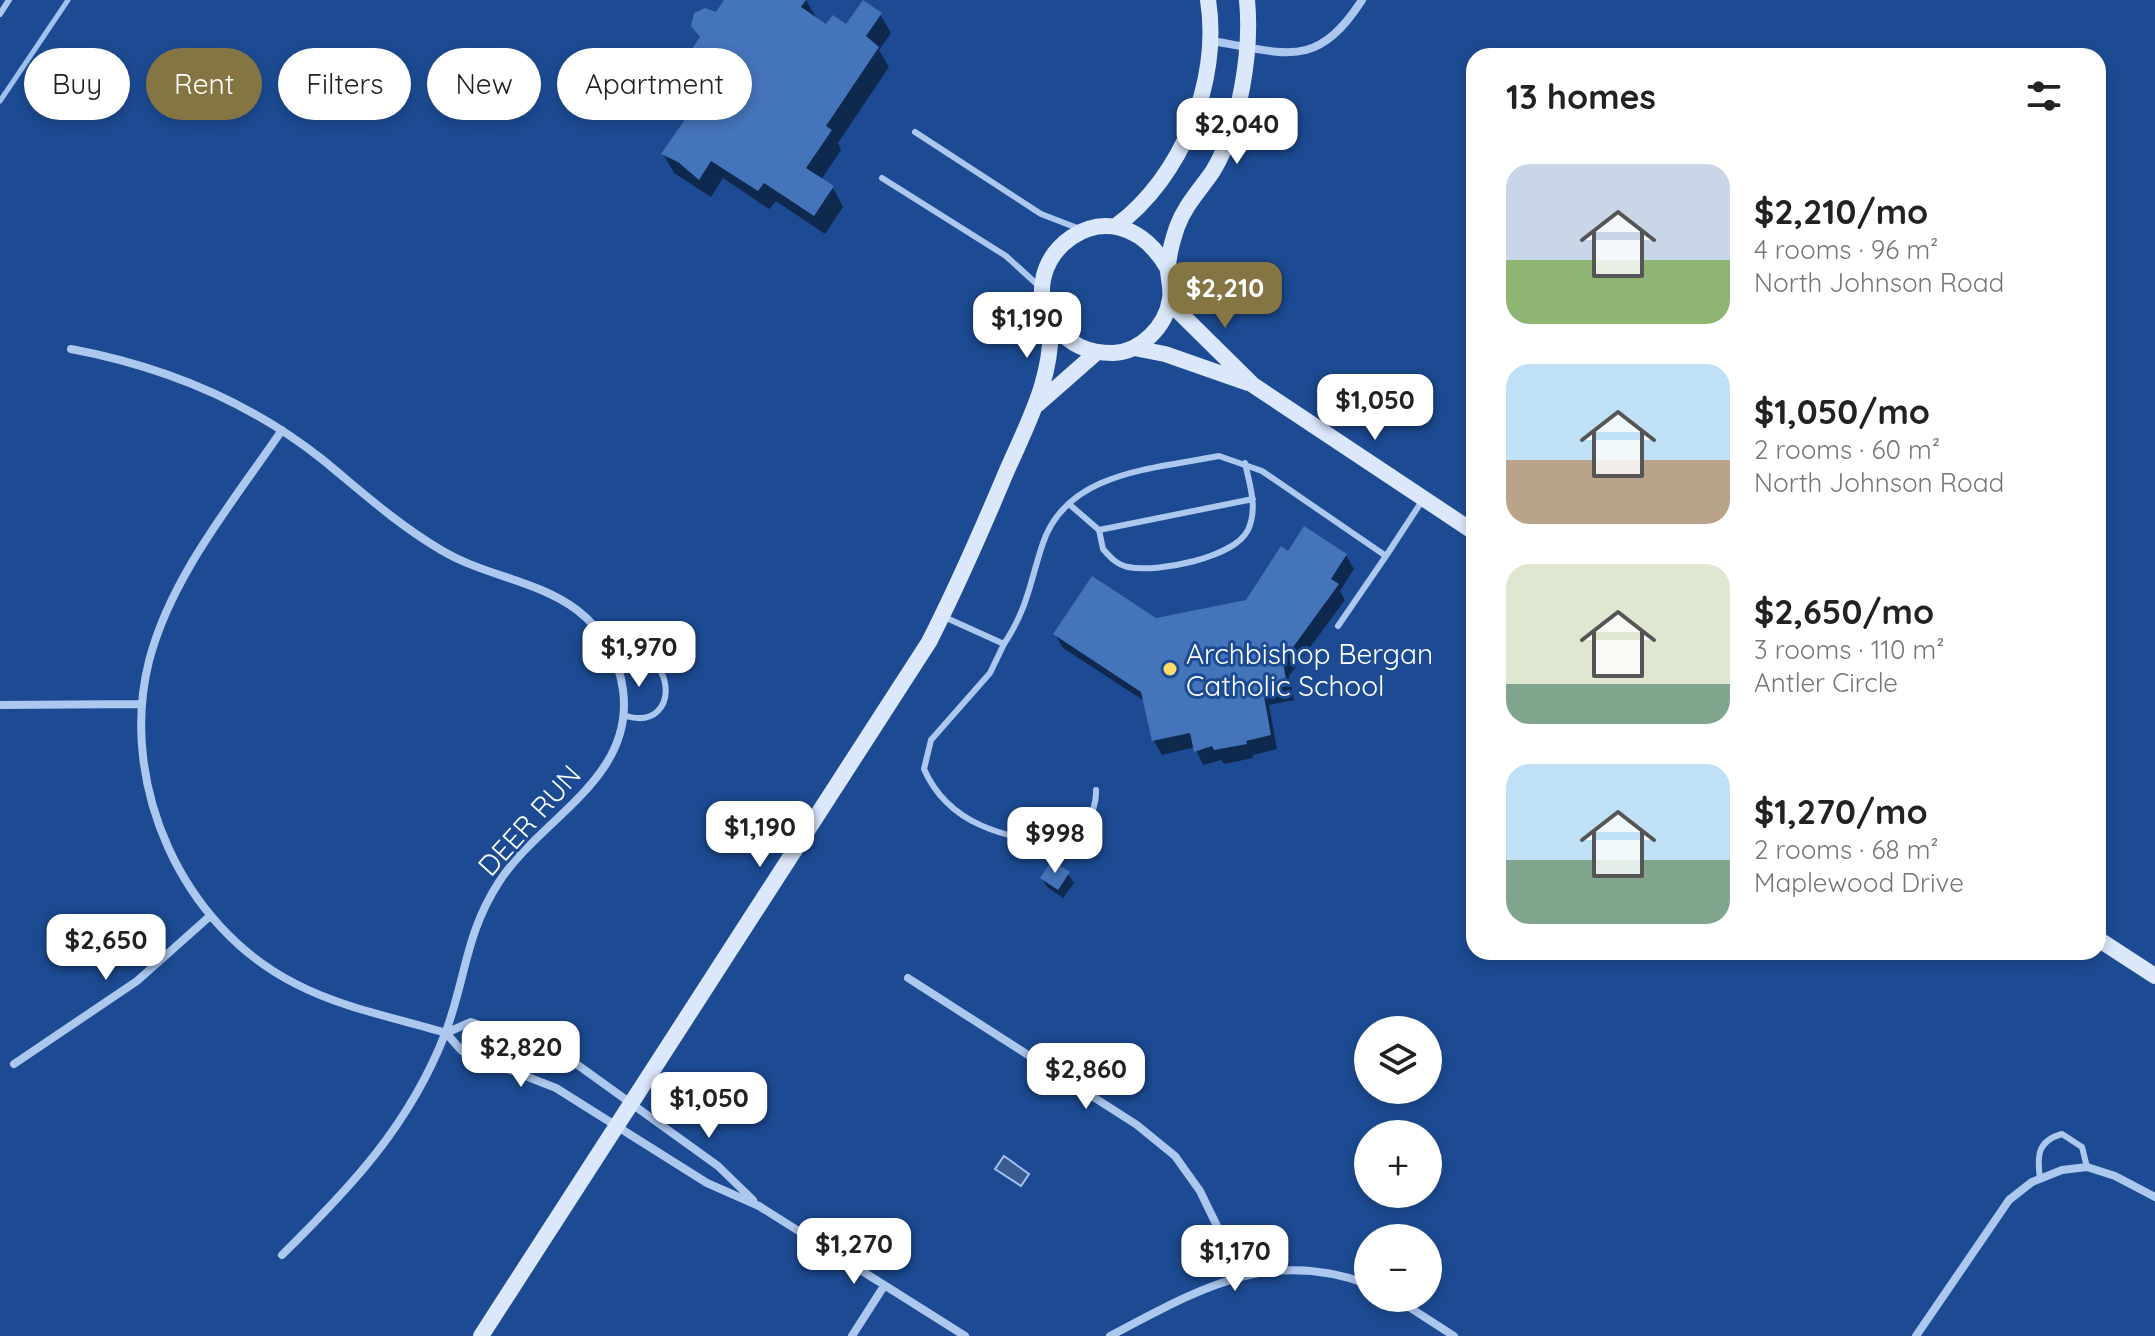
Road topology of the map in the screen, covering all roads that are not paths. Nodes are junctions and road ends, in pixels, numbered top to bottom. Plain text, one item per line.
1 (9, 0) edge
2 (1208, 0) edge
3 (1247, 0) edge
4 (1362, 0) edge
5 (0, 14) edge
6 (1212, 41) junction
7 (1250, 47) junction
8 (915, 132) dead end
9 (882, 178) dead end
10 (1116, 226) junction
11 (1084, 230) junction
12 (1168, 269) junction
13 (1043, 290) junction
14 (1170, 303) junction
15 (1050, 319) junction
16 (1134, 348) junction
17 (71, 349) dead end
18 (1096, 353) junction
19 (1253, 385) junction
20 (1038, 404) junction
21 (282, 430) junction
22 (1245, 463) junction
23 (1253, 499) junction
24 (1424, 499) junction
25 (1069, 504) junction
26 (1466, 527) edge
27 (1099, 530) junction
28 (1386, 556) junction
29 (942, 616) junction
30 (1338, 626) dead end
31 (1004, 644) junction
32 (617, 666) junction
33 (142, 704) junction
34 (0, 705) edge
35 (623, 715) junction
36 (1096, 790) dead end
37 (210, 916) junction
38 (2106, 944) edge
39 (2155, 976) edge
40 (908, 978) dead end
41 (446, 1033) junction
42 (14, 1064) dead end
43 (632, 1106) junction
44 (619, 1126) junction
45 (2087, 1167) junction
46 (2040, 1179) junction
47 (2155, 1197) edge
48 (759, 1206) junction
49 (282, 1255) dead end
50 (1231, 1277) junction
51 (1354, 1279) edge
52 (884, 1286) junction
53 (1417, 1312) edge
54 (481, 1336) edge
55 (852, 1336) edge
56 (965, 1336) edge
57 (1110, 1336) edge
58 (1454, 1336) edge
59 (1916, 1336) edge

1 - 5 lane
2 - 6 main road
3 - 7 main road
4 - 7 street
6 - 7 street
6 - 10 main road
7 - 12 main road
8 - 11 lane
9 - 13 lane
10 - 11 main road
10 - 12 main road
11 - 13 main road
12 - 14 main road
13 - 15 main road
14 - 16 main road
14 - 19 main road
15 - 18 main road
15 - 20 main road
16 - 18 main road
16 - 19 main road
17 - 21 street, DEER RUN
18 - 20 main road
19 - 24 main road
20 - 29 main road
21 - 32 street, DEER RUN
21 - 33 street
22 - 23 lane
22 - 25 lane
22 - 28 lane
23 - 27 lane
23 - 27 lane
24 - 26 main road
24 - 28 lane
25 - 27 lane
25 - 31 lane
28 - 30 lane
29 - 31 lane
29 - 43 main road
31 - 36 lane
32 - 35 street, DEER RUN
32 - 35 lane
33 - 34 street
33 - 37 street
35 - 41 street, DEER RUN
37 - 41 street
37 - 42 street
38 - 39 main road
40 - 50 street
41 - 43 street
41 - 44 street
41 - 49 street, DEER RUN
43 - 44 main road
43 - 48 street
44 - 48 street
44 - 54 main road
45 - 46 street
45 - 46 lane
45 - 47 street
46 - 59 street
48 - 52 street
50 - 51 street
50 - 57 street
52 - 55 street
52 - 56 street
53 - 58 street

